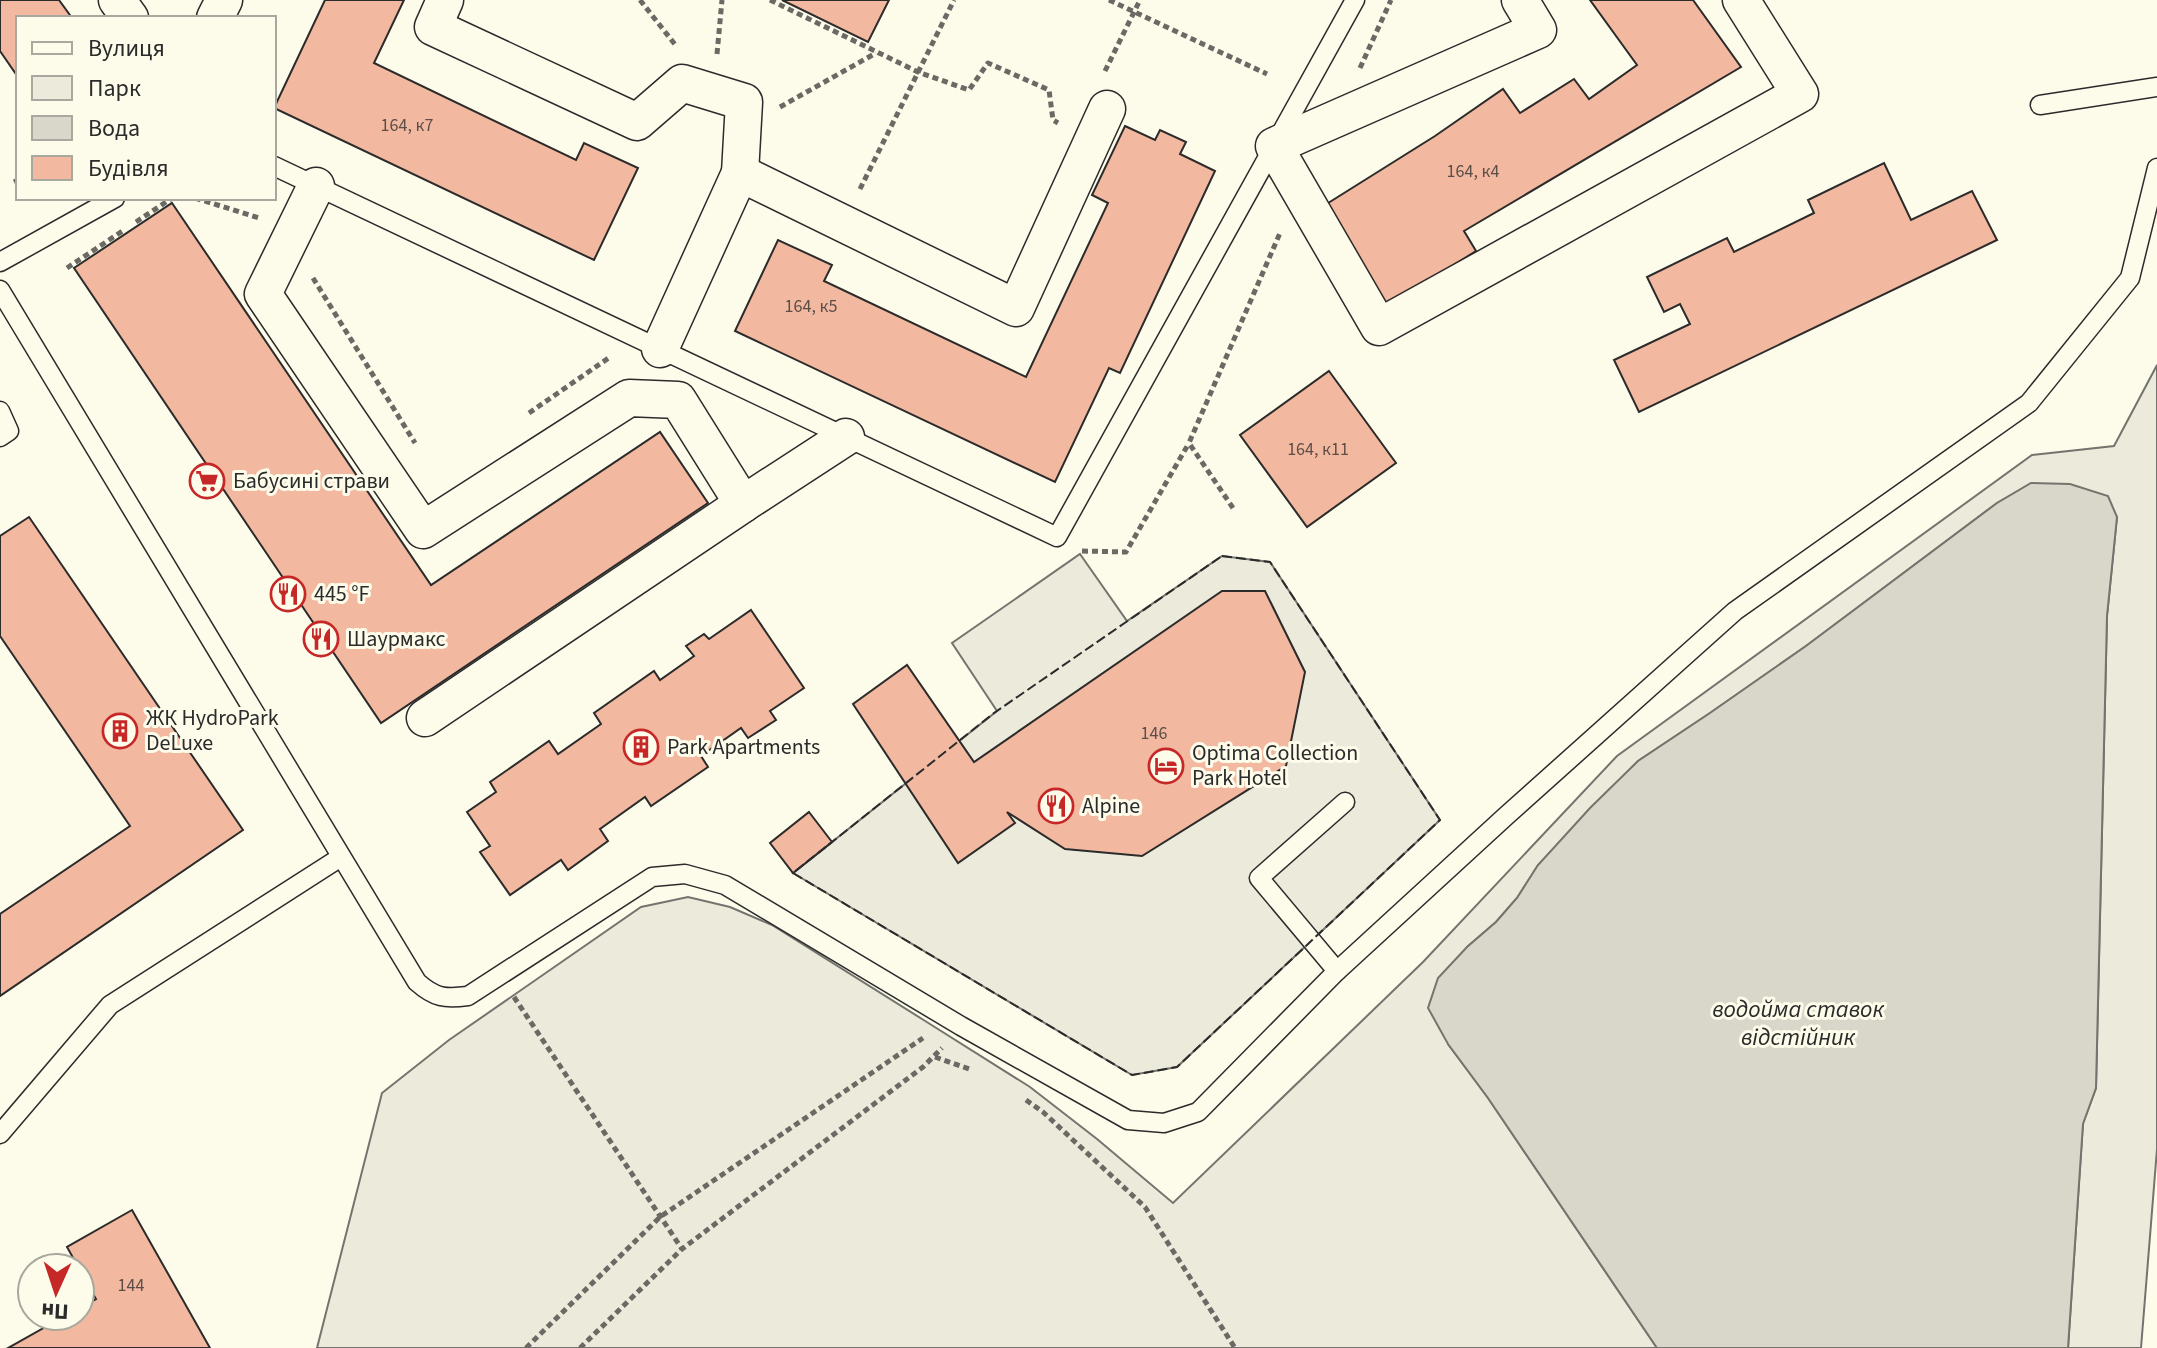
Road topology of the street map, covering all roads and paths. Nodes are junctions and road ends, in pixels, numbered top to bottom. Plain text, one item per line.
1 (445, 0) edge
2 (640, 0) edge
3 (722, 0) edge
4 (770, 0) edge
5 (954, 0) edge
6 (1109, 0) edge
7 (1140, 0) edge
8 (1355, 0) edge
9 (1391, 0) edge
10 (1520, 0) edge
11 (1741, 0) edge
12 (1134, 12) junction
13 (877, 52) junction
14 (681, 53) dead end
15 (715, 67) dead end
16 (918, 72) junction
17 (1267, 74) dead end
18 (2157, 87) edge
19 (1104, 94) joint
20 (2040, 105) dead end
21 (775, 110) dead end
22 (1335, 119) junction
23 (1065, 125) dead end
24 (1274, 146) junction
25 (276, 167) edge
26 (2157, 168) edge
27 (740, 173) junction
28 (316, 186) junction
29 (111, 200) edge
30 (201, 200) edge
31 (269, 221) dead end
32 (843, 223) junction
33 (1279, 232) dead end
34 (0, 262) edge
35 (306, 267) dead end
36 (0, 290) edge
37 (660, 349) junction
38 (610, 356) dead end
39 (0, 411) edge
40 (523, 417) dead end
41 (0, 437) edge
42 (846, 437) junction
43 (419, 451) dead end
44 (743, 504) junction
45 (1233, 508) dead end
46 (425, 718) dead end
47 (1345, 802) dead end
48 (341, 857) junction
49 (1337, 971) junction
50 (956, 1023) junction
51 (533, 1026) dead end
52 (935, 1057) junction
53 (977, 1072) dead end
54 (1021, 1096) dead end
55 (0, 1134) edge
56 (660, 1217) junction
57 (682, 1249) junction
58 (526, 1348) edge
59 (580, 1348) edge
60 (1235, 1348) edge

1 - 27 street
2 - 14 path
3 - 15 path
4 - 13 path
5 - 16 path
6 - 12 path
7 - 12 path
8 - 24 lane
9 - 22 path
10 - 22 street
11 - 24 street
12 - 17 path
12 - 19 path
13 - 16 path
13 - 21 path
16 - 23 path
16 - 32 path
18 - 20 lane
19 - 32 street
22 - 24 street
24 - 42 lane
25 - 28 lane
26 - 49 lane
27 - 32 street
27 - 37 street
28 - 37 lane
28 - 44 street
29 - 34 lane
30 - 31 path
33 - 45 path
35 - 43 path
36 - 48 lane
37 - 42 lane
38 - 40 path
39 - 41 lane
42 - 44 street
44 - 46 street
47 - 49 lane
48 - 50 lane
48 - 55 lane
49 - 50 lane
50 - 52 path
50 - 56 path
51 - 56 path
52 - 53 path
52 - 57 path
54 - 60 path
56 - 57 path
56 - 58 path
57 - 59 path

